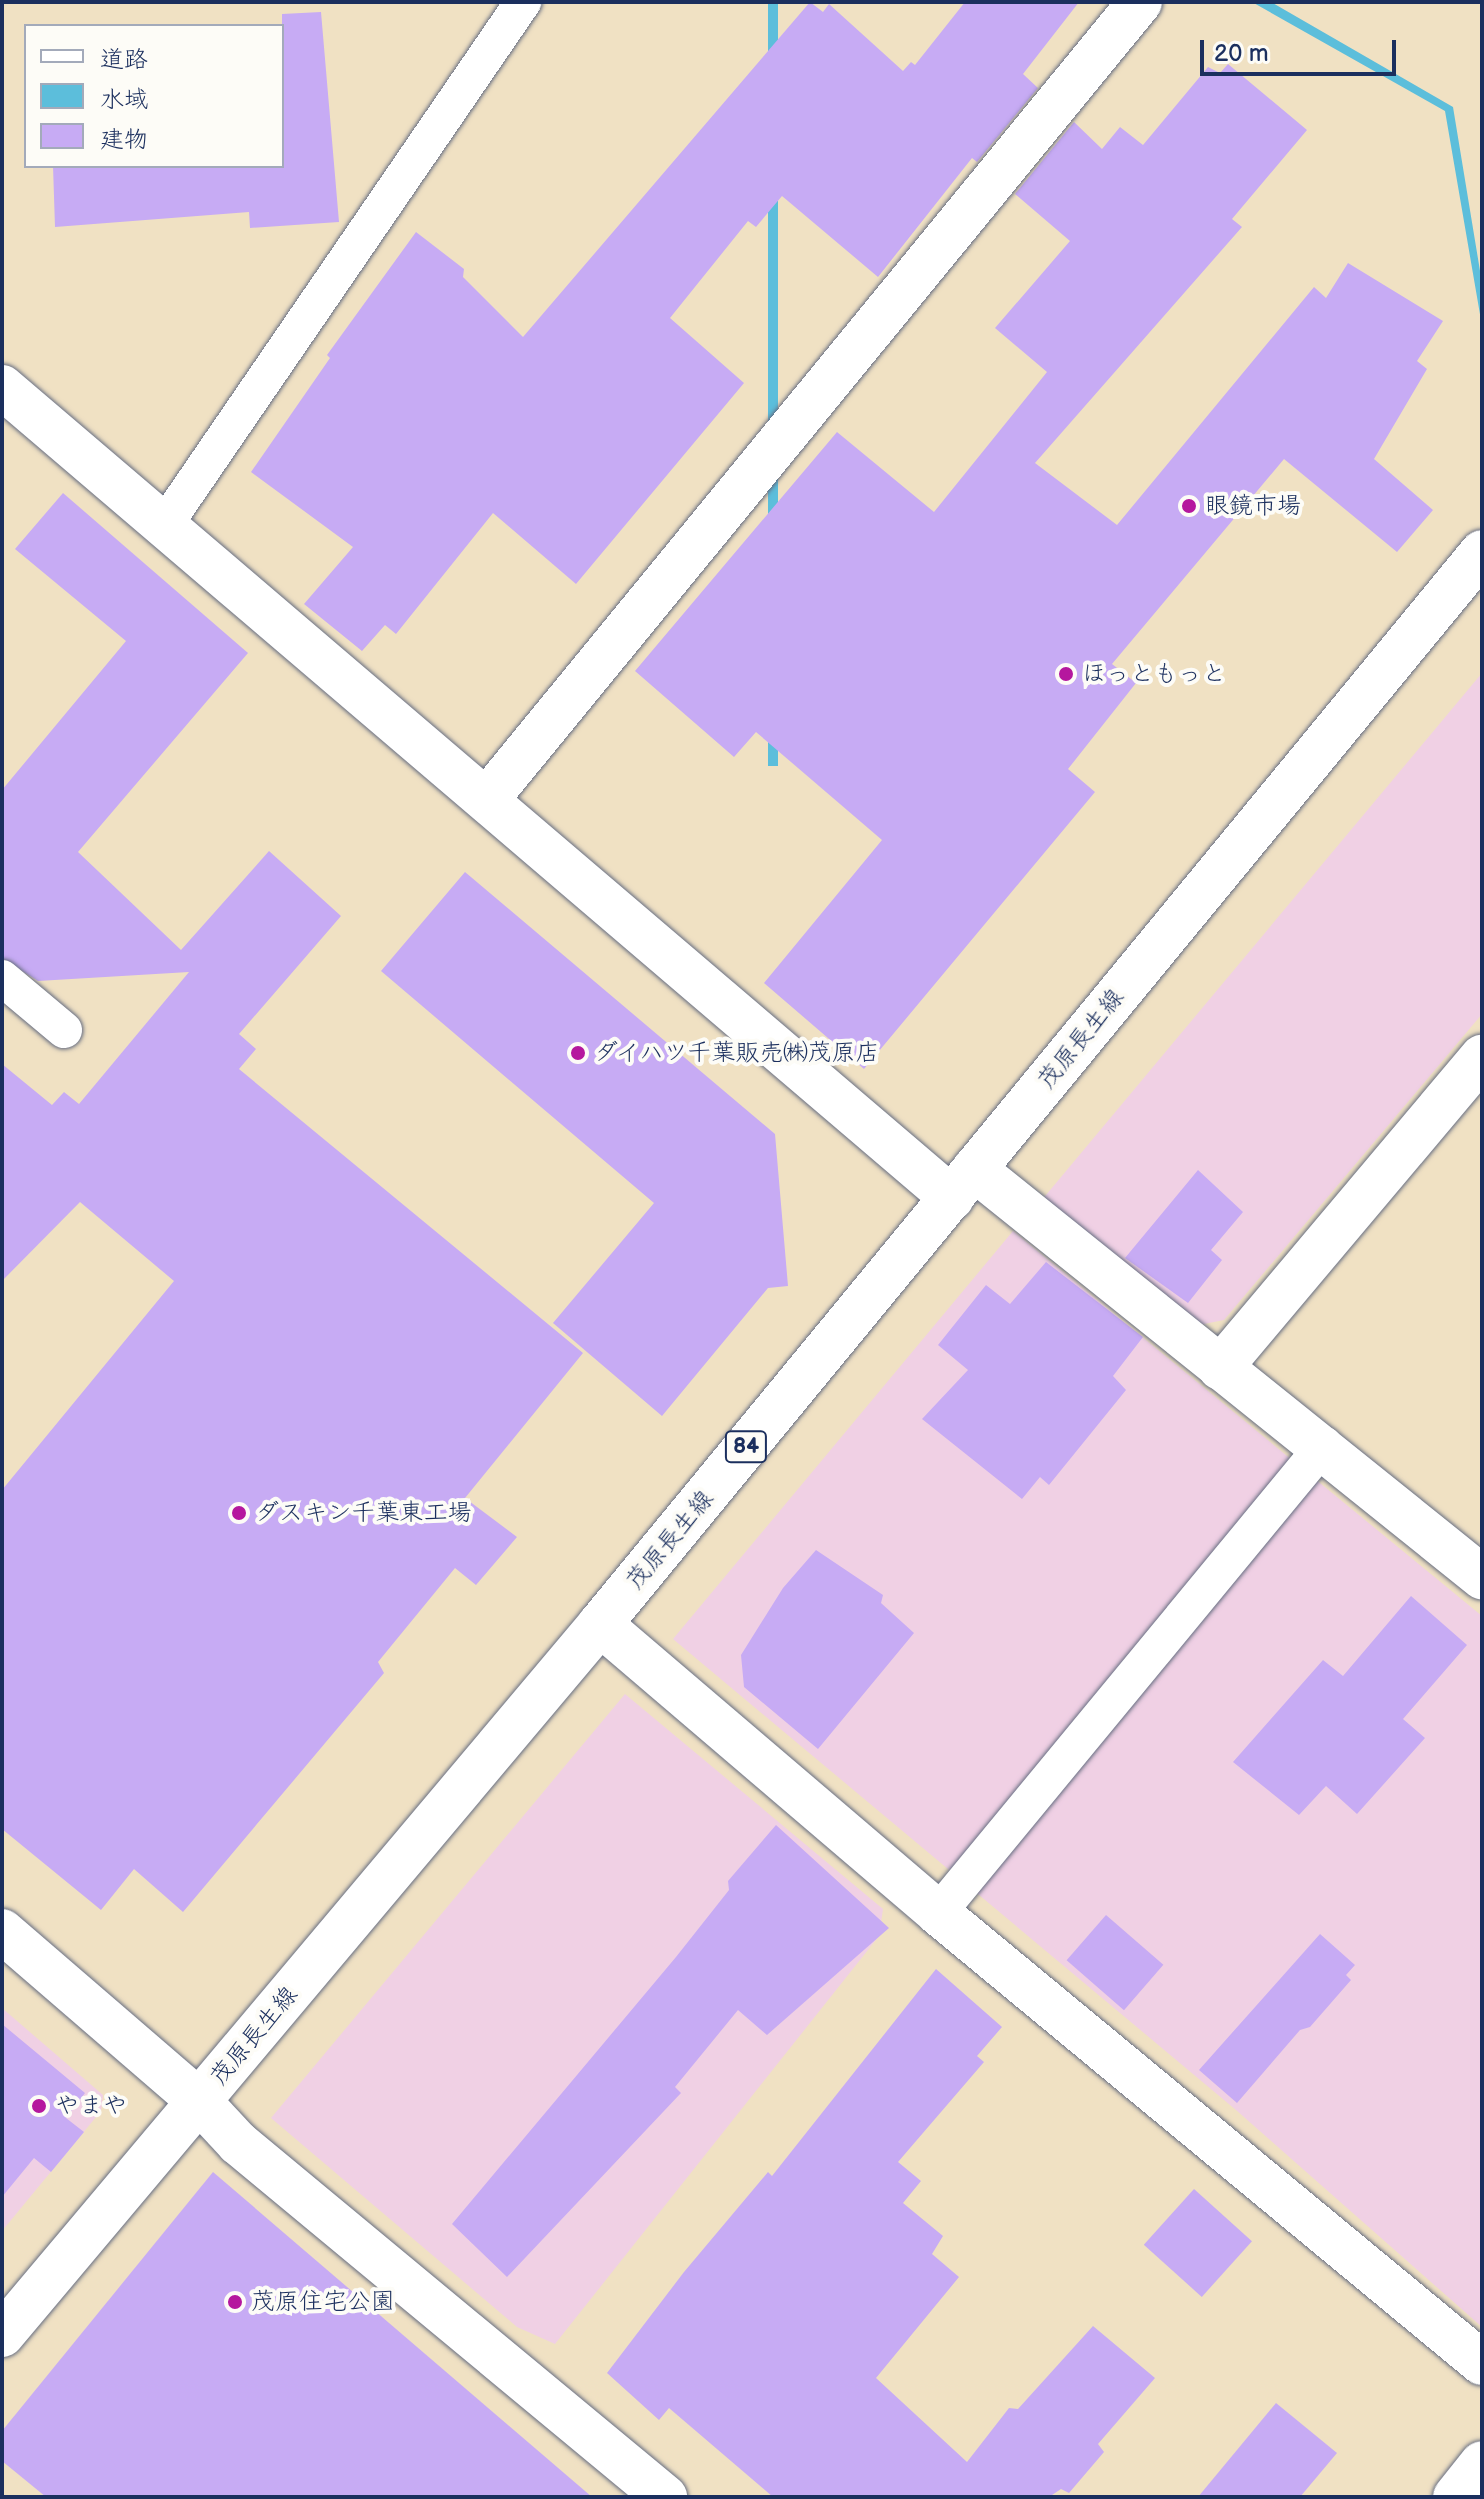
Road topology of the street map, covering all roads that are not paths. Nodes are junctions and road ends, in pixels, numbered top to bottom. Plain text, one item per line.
1 (523, 2) edge
2 (1140, 2) edge
3 (2, 387) edge
4 (166, 523) junction
5 (1482, 552) edge
6 (488, 798) junction
7 (2, 978) edge
8 (64, 1030) dead end
9 (1482, 1057) edge
10 (963, 1183) junction
11 (1220, 1368) junction
12 (1324, 1445) junction
13 (1482, 1577) edge
14 (600, 1624) junction
15 (938, 1913) junction
16 (2, 1931) edge
17 (199, 2101) junction
18 (2, 2335) edge
19 (1482, 2363) edge
20 (1482, 2463) edge
21 (665, 2497) edge
22 (1455, 2497) edge

1 - 4 lane
2 - 6 street
3 - 4 street
4 - 6 street
5 - 10 street, 茂原長生線 / 84
6 - 10 street
7 - 8 lane
9 - 11 street
10 - 11 street
10 - 14 street, 茂原長生線 / 84
11 - 12 street
12 - 13 street
12 - 15 lane
14 - 15 street
14 - 17 street, 茂原長生線 / 84
15 - 19 street
16 - 17 street
17 - 18 street, 茂原長生線 / 84
17 - 21 street
20 - 22 street

